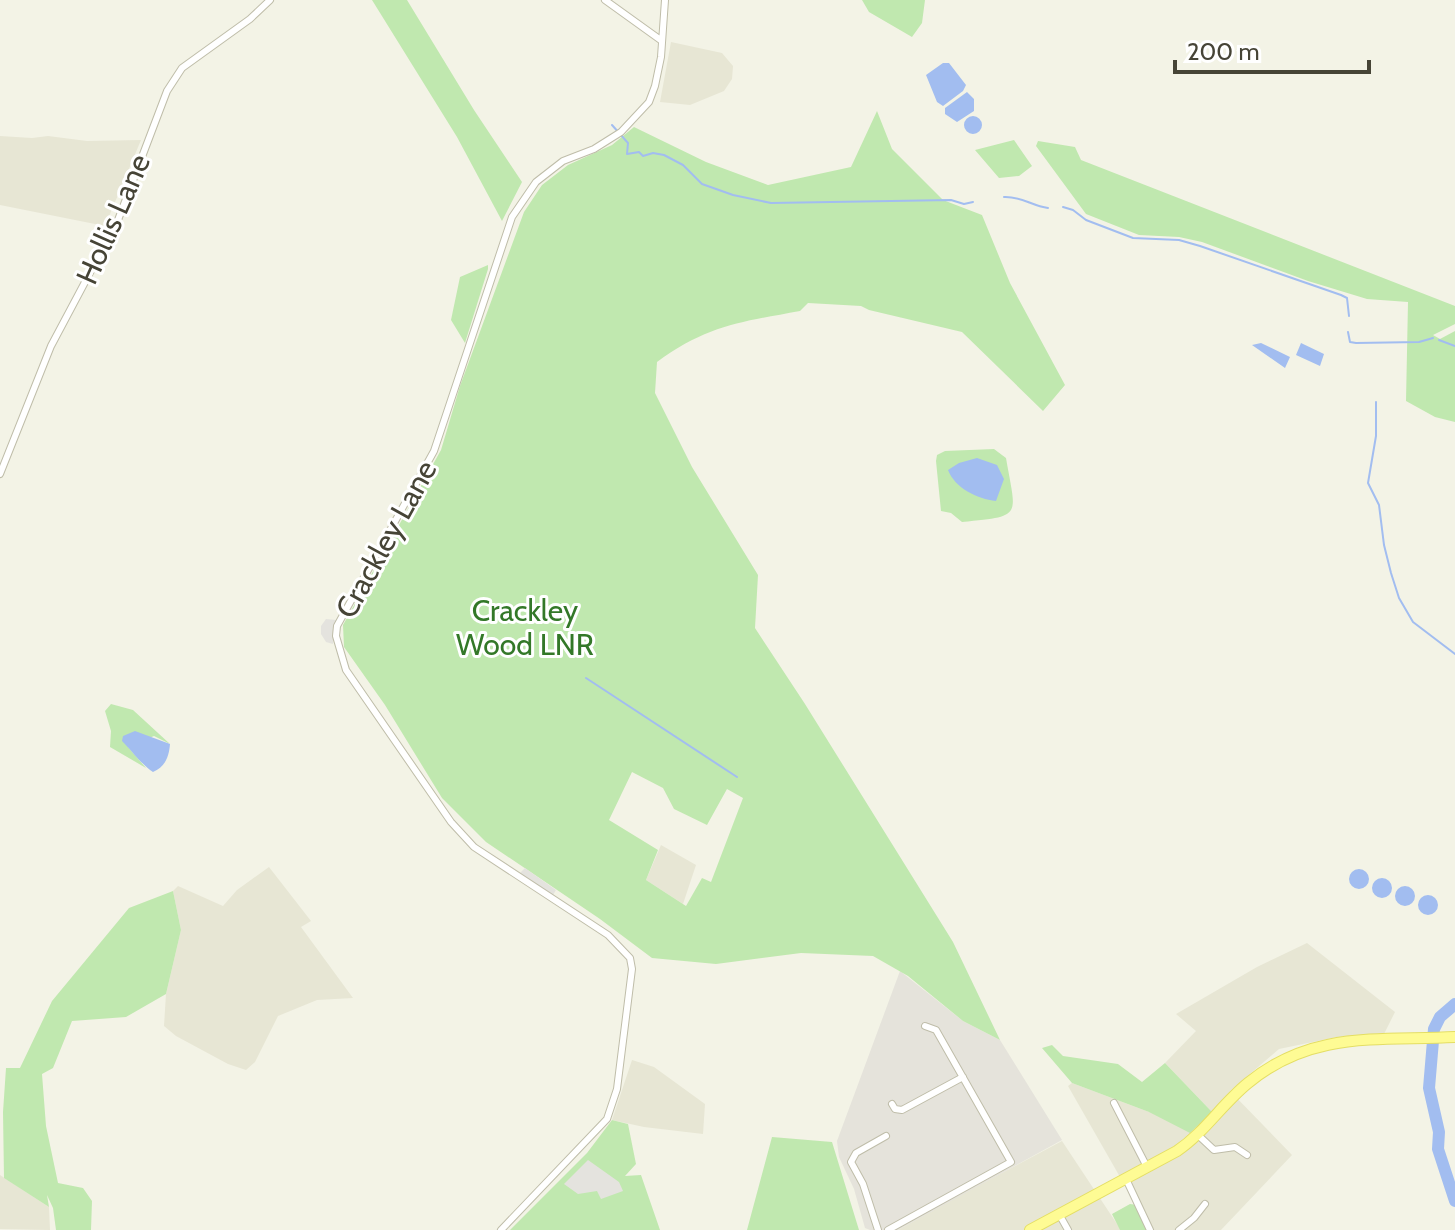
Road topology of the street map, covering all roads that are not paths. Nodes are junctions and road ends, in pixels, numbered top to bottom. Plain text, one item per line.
1 (270, 0) edge
2 (605, 0) edge
3 (665, 0) edge
4 (662, 41) junction
5 (0, 474) edge
6 (925, 1026) dead end
7 (1455, 1037) edge
8 (963, 1077) junction
9 (1114, 1103) dead end
10 (892, 1104) dead end
11 (1198, 1135) junction
12 (886, 1136) dead end
13 (1247, 1155) dead end
14 (1147, 1167) junction
15 (1126, 1179) junction
16 (1205, 1204) dead end
17 (1059, 1214) junction
18 (501, 1230) edge
19 (878, 1230) edge
20 (888, 1230) edge
21 (1030, 1230) edge
22 (1068, 1230) edge
23 (1150, 1230) edge
24 (1179, 1230) edge

1 - 5 street, Hollis Lane
2 - 4 street
3 - 4 street, Crackley Lane
4 - 18 street, Crackley Lane
6 - 8 street
7 - 11 main road
8 - 10 street
8 - 20 street
9 - 14 street
11 - 13 street
11 - 14 main road
12 - 19 street
14 - 15 main road
15 - 17 main road
15 - 23 street
16 - 24 street
17 - 21 main road
17 - 22 street

